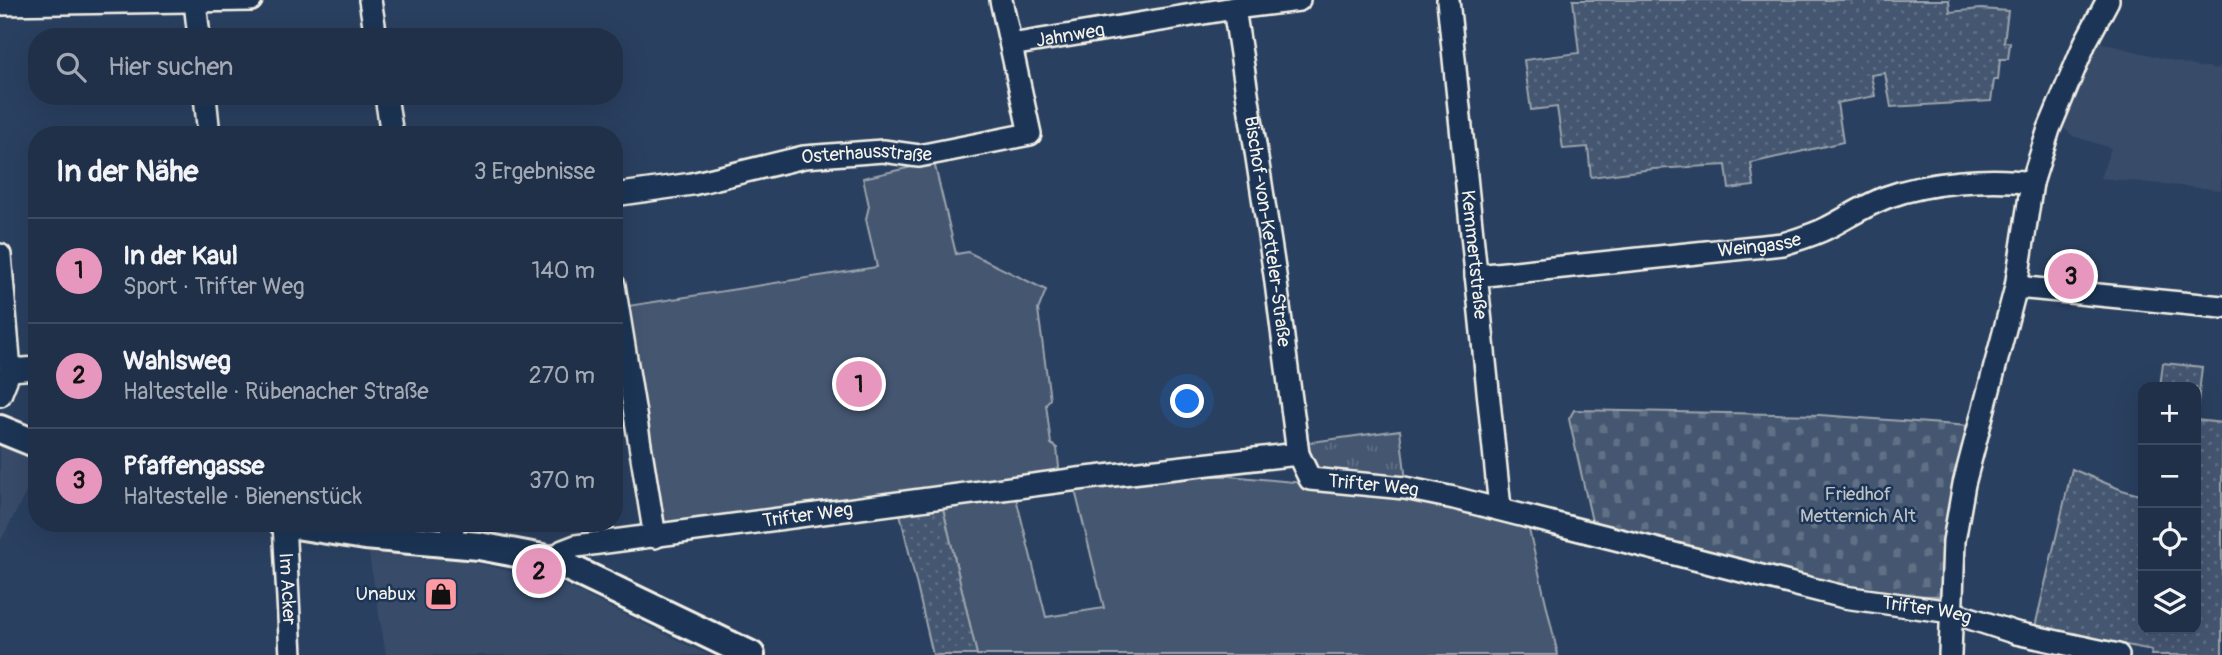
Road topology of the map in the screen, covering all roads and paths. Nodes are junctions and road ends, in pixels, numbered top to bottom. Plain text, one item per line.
1 (251, 0) edge
2 (370, 0) edge
3 (1001, 0) edge
4 (1299, 0) edge
5 (1448, 0) edge
6 (2108, 0) edge
7 (195, 2) junction
8 (0, 4) edge
9 (1234, 8) junction
10 (198, 28) edge
11 (375, 28) edge
12 (1011, 45) junction
13 (206, 105) edge
14 (387, 105) edge
15 (208, 126) edge
16 (391, 126) edge
17 (2032, 183) junction
18 (623, 194) edge
19 (0, 256) edge
20 (1476, 276) junction
21 (2016, 286) junction
22 (2222, 307) edge
23 (623, 340) edge
24 (28, 369) edge
25 (10, 370) junction
26 (0, 395) edge
27 (0, 429) edge
28 (28, 440) edge
29 (1298, 454) junction
30 (1500, 508) junction
31 (284, 532) edge
32 (340, 532) edge
33 (452, 534) edge
34 (655, 537) junction
35 (553, 560) junction
36 (1951, 612) junction
37 (291, 655) edge
38 (751, 655) edge
39 (1950, 655) edge
40 (2118, 655) edge

1 - 7 street
2 - 11 street
3 - 12 street, Jahnweg
4 - 9 street, Jahnweg
5 - 20 street, Kemmertstraße
6 - 17 street
7 - 8 street
7 - 10 street
9 - 12 street, Jahnweg
9 - 29 street, Bischof-von-Ketteler-Straße
12 - 18 street, Osterhausstraße
13 - 15 street
14 - 16 street
17 - 20 street, Weingasse
17 - 21 street
19 - 25 street
20 - 30 street, Kemmertstraße
21 - 22 street
21 - 36 street
23 - 34 street
24 - 25 street
25 - 26 street
27 - 28 main road
29 - 30 street, Trifter Weg
29 - 34 street, Trifter Weg
30 - 36 street, Trifter Weg
31 - 37 street, Im Acker
32 - 33 main road
33 - 35 main road
34 - 35 street, Trifter Weg
35 - 38 main road
36 - 39 street
36 - 40 street, Trifter Weg

